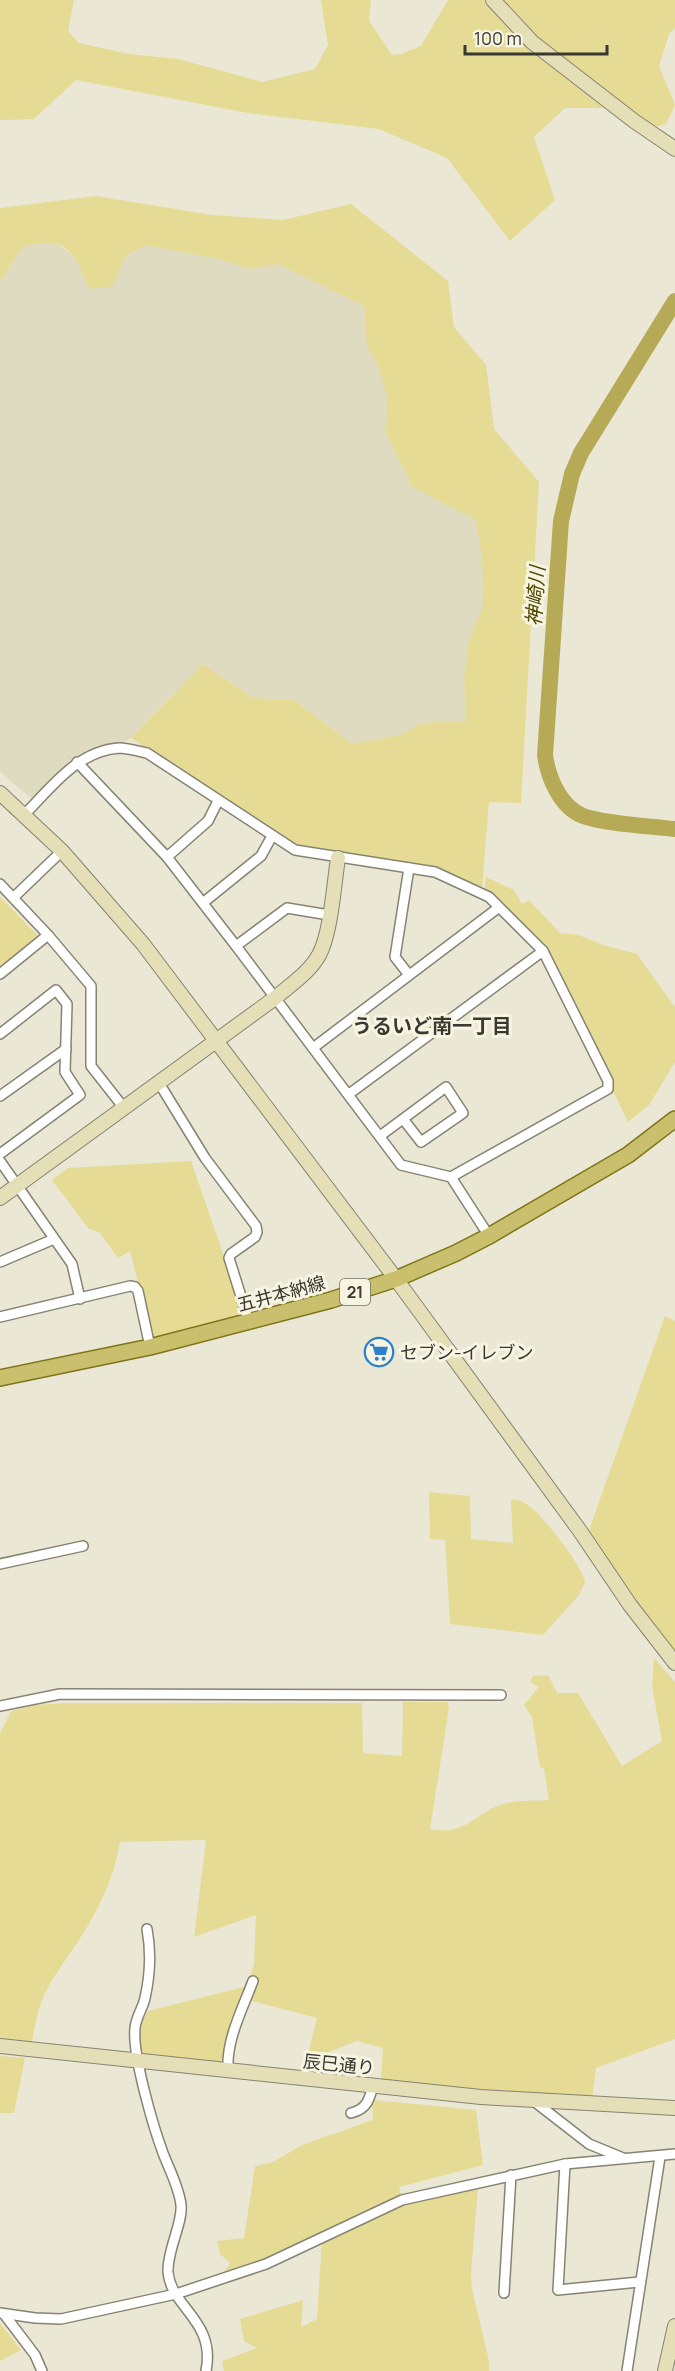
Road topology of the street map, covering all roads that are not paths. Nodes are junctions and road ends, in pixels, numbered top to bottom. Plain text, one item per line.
1 (493, 0) edge
2 (675, 149) edge
3 (77, 762) junction
4 (0, 793) edge
5 (218, 801) junction
6 (24, 815) junction
7 (272, 836) junction
8 (62, 851) junction
9 (167, 857) junction
10 (338, 858) junction
11 (409, 868) junction
12 (0, 884) edge
13 (14, 897) junction
14 (204, 902) junction
15 (498, 908) junction
16 (329, 915) junction
17 (48, 935) junction
18 (236, 946) junction
19 (543, 951) junction
20 (0, 974) edge
21 (409, 975) junction
22 (275, 998) junction
23 (0, 1034) edge
24 (214, 1040) junction
25 (313, 1048) junction
26 (66, 1049) junction
27 (159, 1083) junction
28 (349, 1094) junction
29 (0, 1096) edge
30 (124, 1108) junction
31 (403, 1119) junction
32 (675, 1119) edge
33 (380, 1136) junction
34 (0, 1154) edge
35 (0, 1161) edge
36 (451, 1178) junction
37 (17, 1186) junction
38 (0, 1198) edge
39 (489, 1236) junction
40 (54, 1239) junction
41 (0, 1262) edge
42 (396, 1279) junction
43 (80, 1299) junction
44 (0, 1317) edge
45 (249, 1322) junction
46 (150, 1347) junction
47 (0, 1378) edge
48 (83, 1546) dead end
49 (0, 1564) edge
50 (675, 1664) edge
51 (501, 1695) dead end
52 (0, 1706) edge
53 (147, 1929) dead end
54 (253, 1981) dead end
55 (0, 2046) edge
56 (138, 2060) junction
57 (228, 2071) junction
58 (373, 2086) junction
59 (535, 2102) junction
60 (675, 2108) edge
61 (351, 2114) dead end
62 (675, 2154) edge
63 (660, 2157) junction
64 (628, 2160) junction
65 (565, 2164) junction
66 (511, 2175) junction
67 (639, 2282) junction
68 (504, 2293) dead end
69 (176, 2294) junction
70 (2, 2313) edge
71 (675, 2326) edge
72 (42, 2371) edge
73 (206, 2371) edge
74 (627, 2371) edge
75 (665, 2371) edge

1 - 2 street
3 - 5 street
3 - 6 street
3 - 9 street
4 - 6 street
5 - 7 street
5 - 9 street
6 - 8 street
7 - 10 street
7 - 14 street
8 - 13 street
8 - 24 street
9 - 14 street
10 - 11 street
10 - 16 street
11 - 15 street
11 - 21 street
12 - 13 street
13 - 17 street
14 - 18 street
15 - 19 street
15 - 21 street
16 - 18 street
16 - 22 street
17 - 20 street
17 - 30 street
18 - 22 street
19 - 28 street
19 - 36 street
21 - 25 street
22 - 24 street
22 - 25 street
23 - 26 street
24 - 27 street
24 - 42 street
25 - 28 street
26 - 29 street
26 - 34 street
27 - 30 street
27 - 45 street
28 - 33 street
30 - 37 street
31 - 31 street
31 - 33 street
32 - 39 main road, 五井本納線 / 21
33 - 36 street
35 - 37 street
36 - 39 street
37 - 38 street
37 - 40 street
39 - 42 main road, 五井本納線 / 21
40 - 41 street
40 - 43 street
42 - 45 main road, 五井本納線 / 21
42 - 50 street
43 - 44 street
43 - 46 street
45 - 46 main road, 五井本納線 / 21
46 - 47 main road, 五井本納線 / 21
48 - 49 street
51 - 52 street
53 - 56 street
54 - 57 street
55 - 56 street, 辰巳通り
56 - 57 street, 辰巳通り
56 - 69 street
57 - 58 street, 辰巳通り
58 - 59 street, 辰巳通り
58 - 61 street
59 - 60 street, 辰巳通り
59 - 64 street
62 - 63 street
63 - 64 street
63 - 67 street
64 - 65 street
65 - 66 street
65 - 67 street
66 - 68 street
66 - 69 street
67 - 74 street
69 - 70 street
69 - 73 street
70 - 72 street
71 - 75 street

